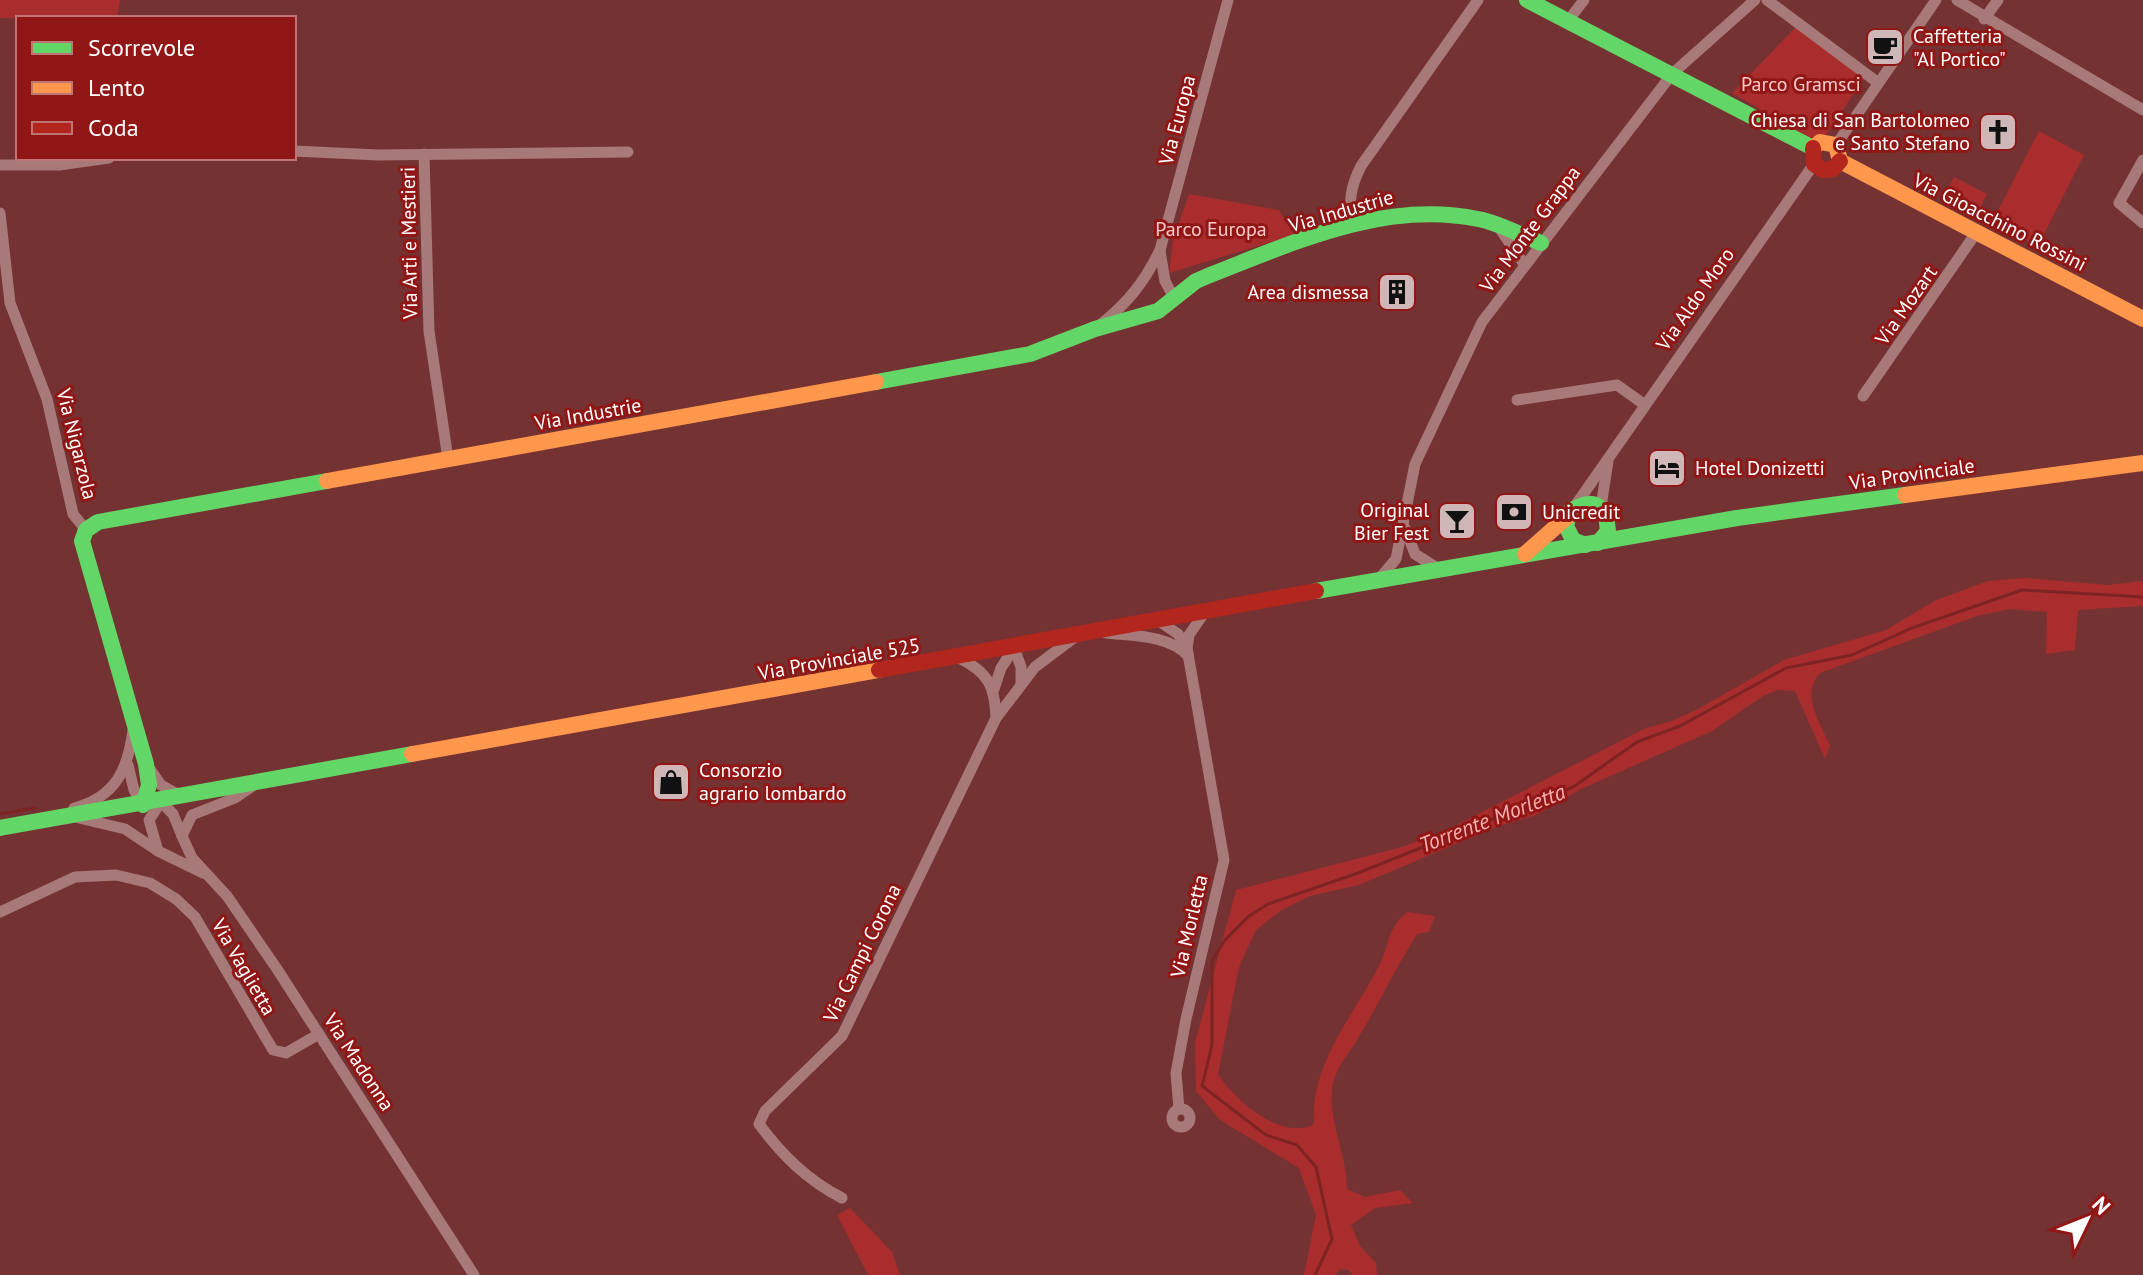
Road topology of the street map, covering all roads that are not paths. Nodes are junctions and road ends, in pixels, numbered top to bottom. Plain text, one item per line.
1 (1228, 0) edge
2 (1478, 0) edge
3 (1527, 0) edge
4 (1584, 0) edge
5 (1755, 0) edge
6 (1767, 0) edge
7 (1936, 0) edge
8 (1957, 0) edge
9 (1998, 0) edge
10 (1984, 19) junction
11 (1568, 21) junction
12 (1672, 74) junction
13 (1877, 82) junction
14 (2143, 110) edge
15 (296, 151) edge
16 (628, 152) dead end
17 (1838, 153) junction
18 (424, 154) junction
19 (1814, 156) junction
20 (95, 160) edge
21 (2143, 160) edge
22 (0, 165) edge
23 (0, 213) edge
24 (2143, 223) edge
25 (1355, 224) junction
26 (1500, 228) junction
27 (1976, 233) junction
28 (1541, 243) junction
29 (1160, 250) junction
30 (1524, 264) junction
31 (1196, 281) junction
32 (1166, 282) junction
33 (1142, 284) junction
34 (1162, 309) junction
35 (2143, 319) edge
36 (1095, 329) junction
37 (1863, 396) dead end
38 (1517, 400) dead end
39 (1645, 405) junction
40 (1609, 457) junction
41 (448, 459) junction
42 (2143, 463) edge
43 (1570, 512) junction
44 (1605, 513) junction
45 (1404, 524) junction
46 (1688, 529) joint
47 (86, 530) junction
48 (1647, 536) junction
49 (1592, 544) junction
50 (1524, 555) junction
51 (1439, 569) junction
52 (1378, 581) junction
53 (1204, 613) junction
54 (1159, 621) junction
55 (1102, 632) junction
56 (1075, 637) junction
57 (1014, 648) junction
58 (1188, 652) junction
59 (959, 658) junction
60 (1019, 687) junction
61 (994, 689) junction
62 (996, 718) junction
63 (134, 725) junction
64 (146, 764) junction
65 (128, 765) junction
66 (254, 785) junction
67 (186, 798) junction
68 (161, 802) junction
69 (143, 805) junction
70 (67, 817) junction
71 (38, 822) junction
72 (0, 828) edge
73 (182, 836) junction
74 (158, 851) junction
75 (207, 874) junction
76 (0, 912) edge
77 (319, 1034) junction
78 (1179, 1109) dead end
79 (842, 1198) dead end
80 (474, 1275) edge

1 - 29 street, Via Europa
2 - 25 street
3 - 11 street
4 - 11 street
5 - 12 street, Via Monte Grappa
6 - 13 street
7 - 13 street
8 - 10 street
9 - 10 street
10 - 14 street
11 - 12 street
12 - 19 street
12 - 28 street, Via Monte Grappa
13 - 17 street
15 - 18 street, Via Arti e Mestieri
16 - 18 street
17 - 19 street
17 - 19 street
17 - 27 street, Via Gioacchino Rossini
18 - 41 street, Via Arti e Mestieri
19 - 39 street, Via Aldo Moro
20 - 22 street
21 - 24 street
23 - 47 street, Via Nigarzola
25 - 26 street, Via Industrie
25 - 31 street, Via Industrie
26 - 28 street, Via Industrie
26 - 30 street
27 - 35 street, Via Gioacchino Rossini
27 - 37 street, Via Mozart
28 - 30 street, Via Monte Grappa
29 - 32 street, Via Europa
29 - 33 street, Via Europa
30 - 45 street, Via Monte Grappa
31 - 32 street, Via Industrie
31 - 34 street, Via Industrie
32 - 33 street, Via Industrie
32 - 34 street
33 - 34 street
33 - 36 street, Via Industrie
34 - 36 street, Via Industrie
36 - 41 street, Via Industrie
38 - 39 street
39 - 40 street, Via Aldo Moro
40 - 43 street, Via Aldo Moro
40 - 44 street, Via Aldo Moro
41 - 47 street, Via Industrie
42 - 46 street, Via Provinciale
43 - 44 street
43 - 49 street
43 - 50 street
44 - 48 street
44 - 49 street
45 - 51 street
45 - 52 street
46 - 48 street, Via Provinciale 525
47 - 63 street, Via Nigarzola
48 - 49 street, Via Provinciale 525
49 - 50 street, Via Provinciale 525
50 - 51 street, Via Provinciale 525
51 - 52 street, Via Provinciale 525
52 - 53 street, Via Provinciale 525
53 - 54 street, Via Provinciale 525
53 - 58 street
54 - 55 street, Via Provinciale 525
54 - 58 street
55 - 56 street, Via Provinciale 525
55 - 58 street
56 - 57 street, Via Provinciale 525
56 - 60 street, Via Campi Corona
57 - 59 street, Via Provinciale 525
57 - 60 street
57 - 61 street, Via Campi Corona
58 - 78 street, Via Morletta
59 - 61 street
59 - 66 street, Via Provinciale 525
60 - 62 street, Via Campi Corona
61 - 62 street, Via Campi Corona
62 - 79 street, Via Campi Corona
63 - 64 street, Via Nigarzola
63 - 65 street, Via Nigarzola
64 - 67 street, Via Nigarzola
64 - 69 street, Via Nigarzola
65 - 69 street, Via Nigarzola
65 - 71 street
66 - 67 street, Via Provinciale 525
66 - 73 street
67 - 68 street, Via Provinciale 525
68 - 69 street, Via Provinciale 525
68 - 73 street, Via Madonna
68 - 74 street
69 - 70 street, Via Provinciale 525
70 - 71 street, Via Provinciale 525
70 - 74 street, Via Madonna
71 - 72 street, Via Provinciale 525
73 - 75 street, Via Madonna
74 - 75 street, Via Madonna
75 - 77 street, Via Madonna
76 - 77 street, Via Vaglietta
77 - 80 street, Via Madonna

